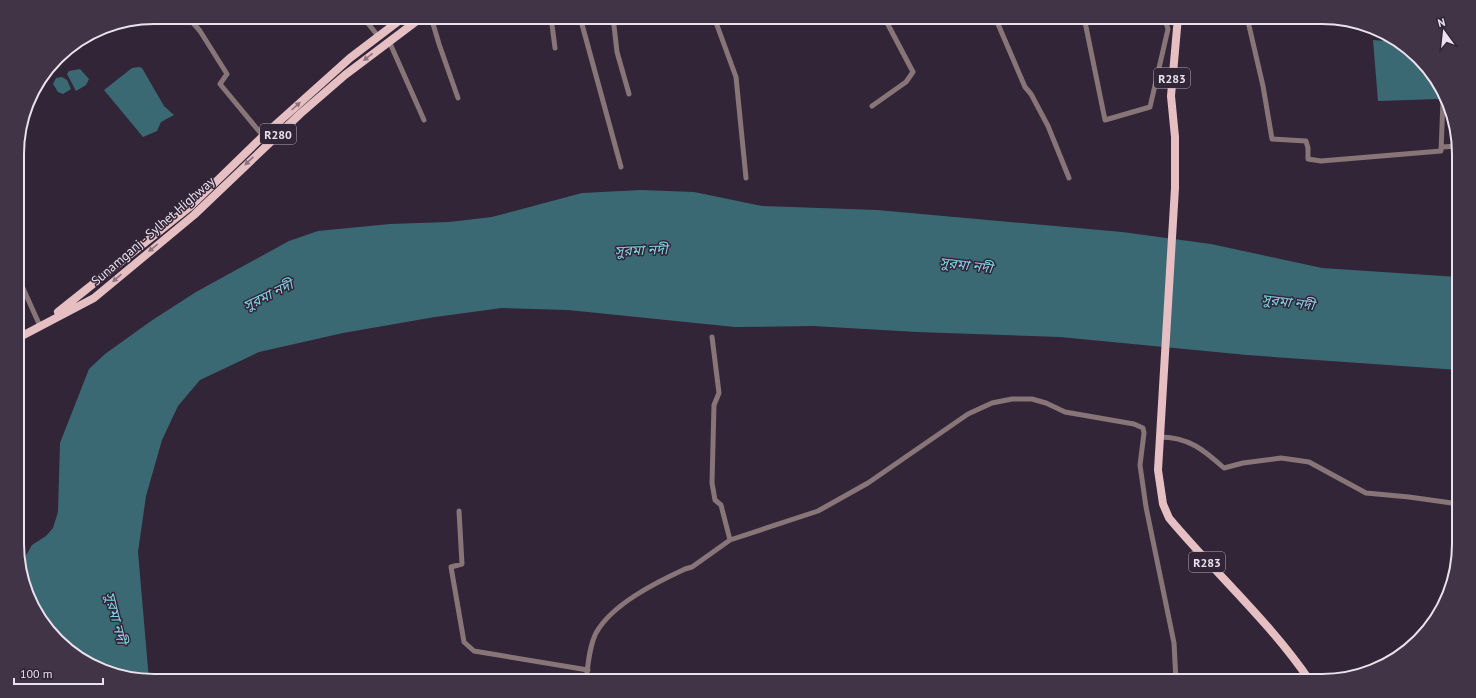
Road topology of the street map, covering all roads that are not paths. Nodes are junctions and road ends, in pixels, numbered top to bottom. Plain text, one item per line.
1 (194, 24) edge
2 (369, 24) edge
3 (394, 24) edge
4 (413, 24) edge
5 (433, 24) edge
6 (552, 24) edge
7 (582, 24) edge
8 (613, 24) edge
9 (717, 24) edge
10 (888, 24) edge
11 (998, 24) edge
12 (1085, 24) edge
13 (1166, 24) edge
14 (1178, 24) edge
15 (1249, 24) edge
16 (378, 36) junction
17 (390, 41) junction
18 (555, 48) dead end
19 (629, 94) dead end
20 (458, 98) dead end
21 (872, 106) dead end
22 (1443, 106) edge
23 (424, 120) dead end
24 (263, 136) junction
25 (1452, 146) edge
26 (1442, 147) junction
27 (621, 167) dead end
28 (746, 178) dead end
29 (1069, 178) dead end
30 (24, 290) edge
31 (40, 326) junction
32 (24, 335) edge
33 (712, 337) dead end
34 (1159, 437) junction
35 (1452, 503) edge
36 (459, 511) dead end
37 (730, 540) junction
38 (588, 670) junction
39 (587, 674) edge
40 (1176, 674) edge
41 (1305, 674) edge

1 - 24 street
2 - 16 street
3 - 16 main road, Sunamganj - Sylhet Highway / R280
4 - 17 main road, Sunamganj - Sylhet Highway / R280
5 - 20 street
6 - 18 street
7 - 27 street
8 - 19 street
9 - 28 street
10 - 21 street
11 - 29 street
12 - 13 street
14 - 34 main road, R283
15 - 26 street
24 -> 16 main road, Sunamganj - Sylhet Highway / R280
17 - 23 street
17 -> 31 main road, Sunamganj - Sylhet Highway / R280
22 - 26 street
24 - 31 main road, Sunamganj - Sylhet Highway / R280
25 - 26 street
30 - 31 street
31 - 32 main road, Sunamganj - Sylhet Highway / R280
33 - 37 street
34 - 35 street
34 - 41 main road, R283
36 - 38 street
37 - 38 street
37 - 40 street
38 - 39 street

